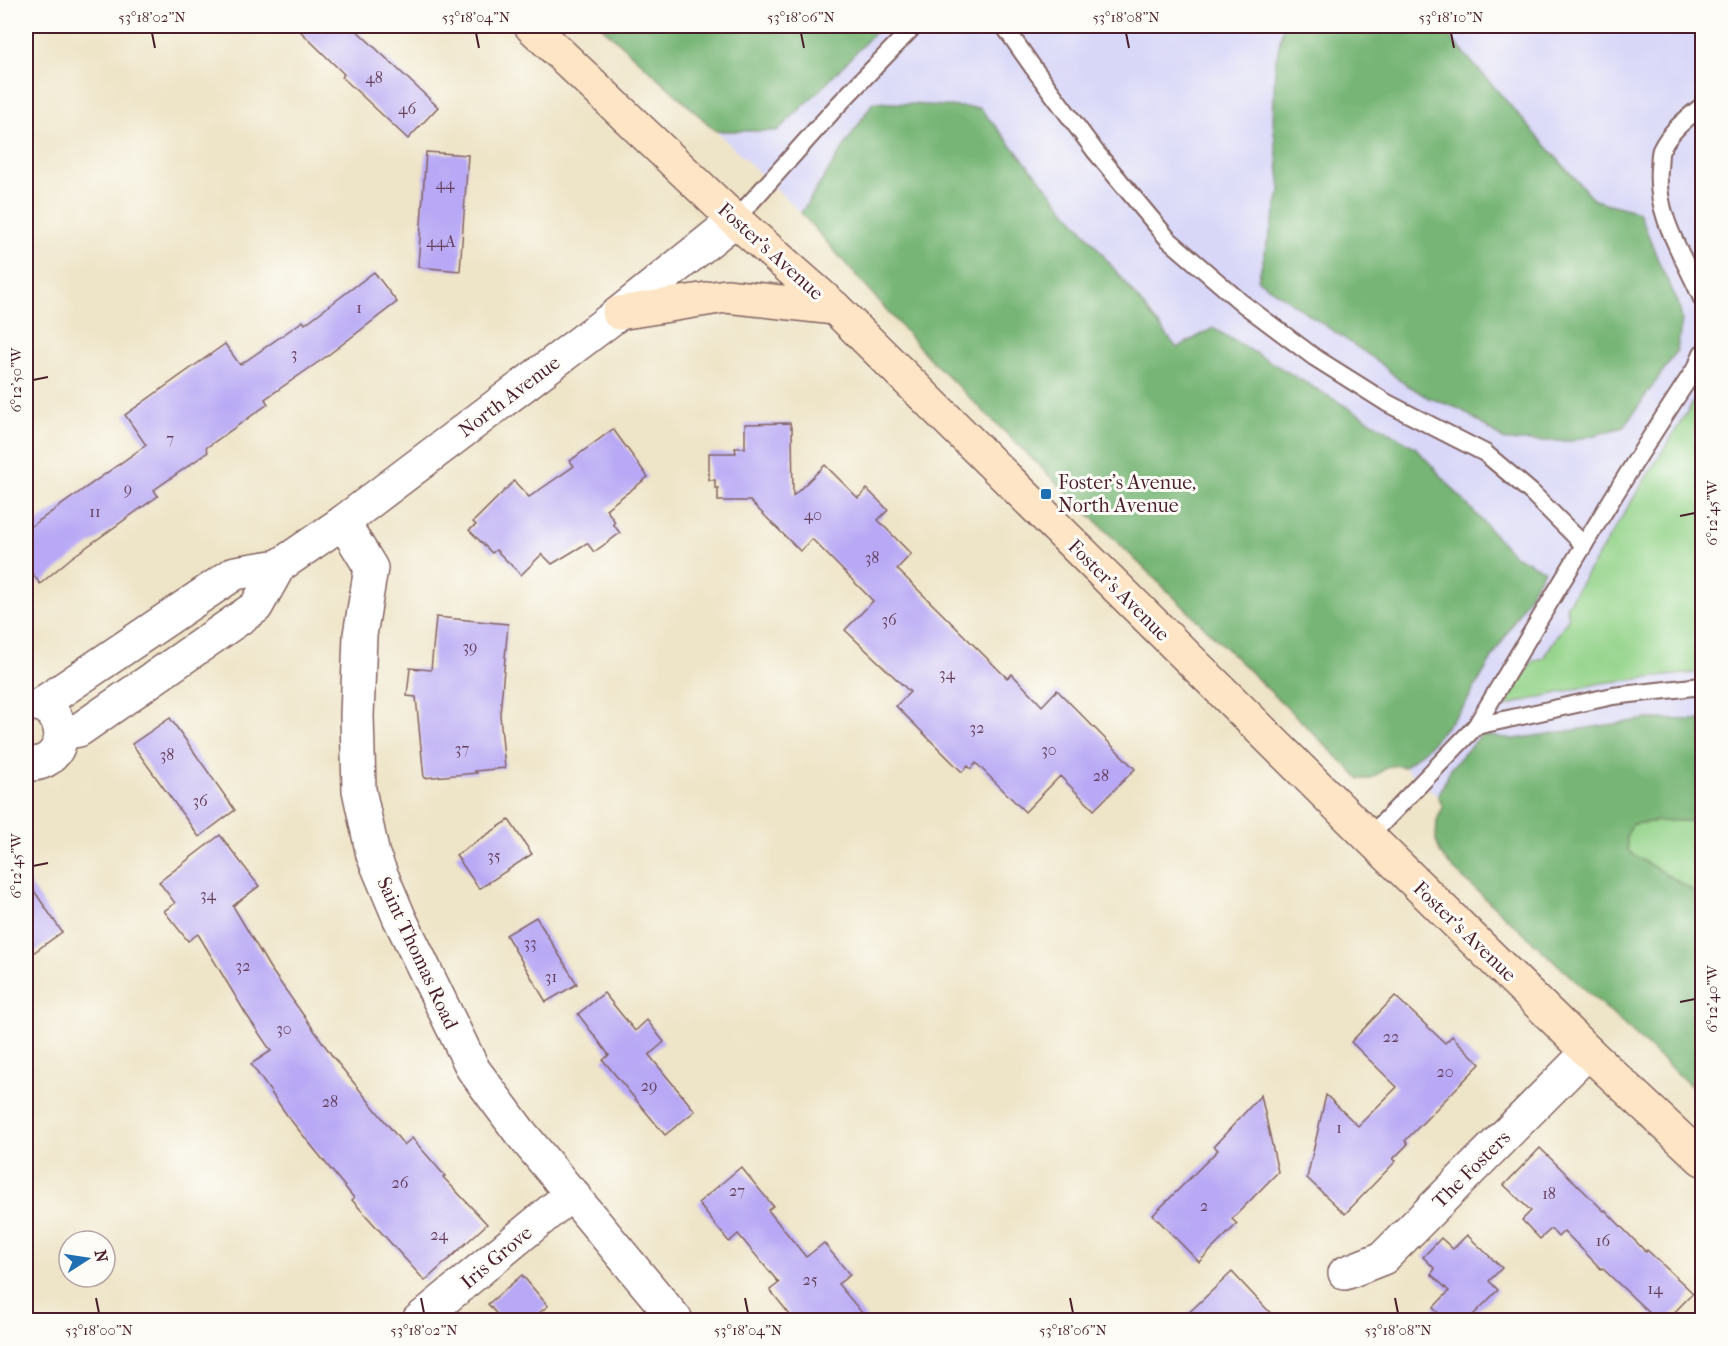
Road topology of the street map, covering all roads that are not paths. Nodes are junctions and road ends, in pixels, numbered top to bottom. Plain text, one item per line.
1 (531, 26) edge
2 (914, 26) edge
3 (1004, 26) edge
4 (1702, 106) edge
5 (735, 220) junction
6 (1702, 298) edge
7 (835, 308) junction
8 (619, 313) junction
9 (1702, 353) edge
10 (343, 522) junction
11 (1584, 545) junction
12 (279, 566) junction
13 (1702, 686) edge
14 (33, 705) edge
15 (1476, 726) junction
16 (62, 734) junction
17 (29, 768) edge
18 (1369, 837) junction
19 (1588, 1052) junction
20 (1702, 1159) edge
21 (573, 1194) junction
22 (1345, 1273) dead end
23 (419, 1320) edge
24 (676, 1320) edge

1 - 5 main road, Foster's Avenue
2 - 5 lane
3 - 11 lane
4 - 6 lane
5 - 7 main road, Foster's Avenue
5 - 8 street, North Avenue
7 - 8 main road
7 - 18 main road, Foster's Avenue
8 - 10 street, North Avenue
9 - 11 lane
10 - 12 street, North Avenue
10 - 21 street, Saint Thomas Road
11 - 15 lane
12 - 14 street, North Avenue
12 - 16 street, North Avenue
13 - 15 lane
14 - 16 street, North Avenue
15 - 18 lane
16 - 17 street
18 - 19 main road, Foster's Avenue
19 - 20 main road, Foster's Avenue
19 - 22 street, The Fosters
21 - 23 street, Iris Grove
21 - 24 street, Saint Thomas Road

